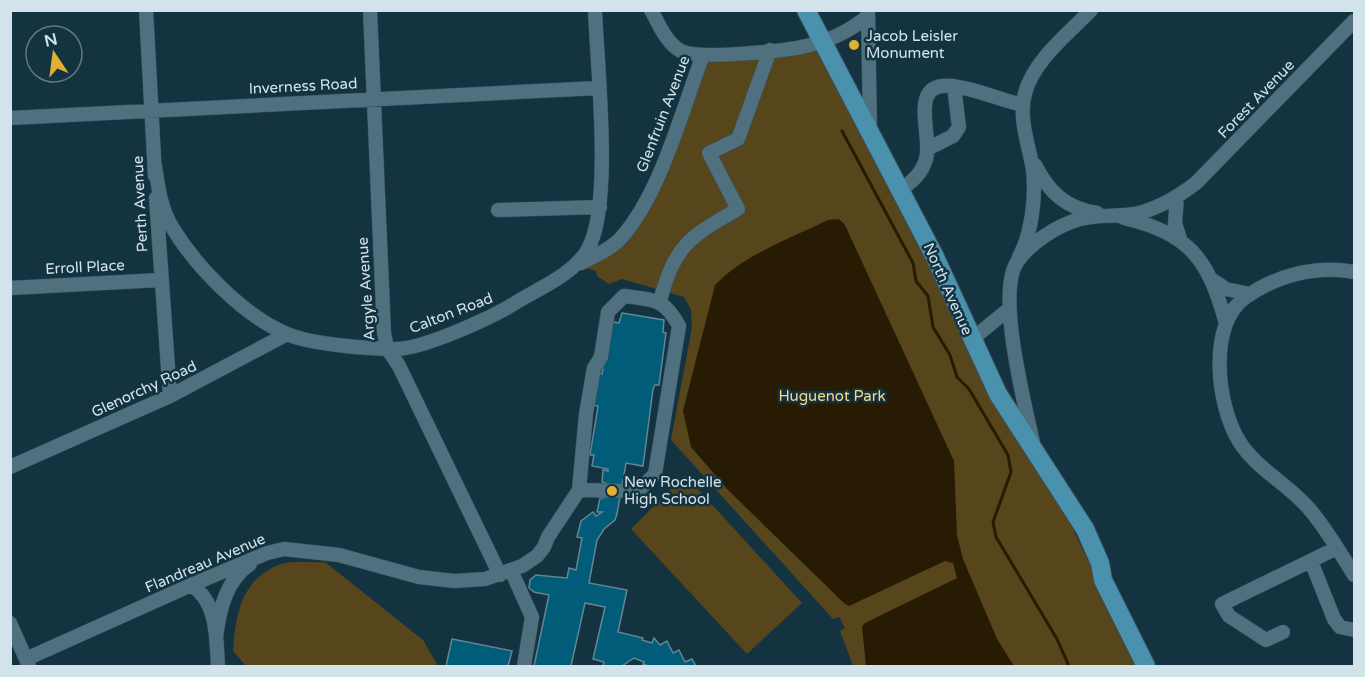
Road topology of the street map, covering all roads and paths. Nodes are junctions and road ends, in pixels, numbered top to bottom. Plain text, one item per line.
1 (146, 10) edge
2 (370, 10) edge
3 (595, 10) edge
4 (651, 10) edge
5 (806, 10) edge
6 (1091, 10) edge
7 (868, 14) edge
8 (1354, 21) edge
9 (822, 41) junction
10 (770, 50) junction
11 (703, 55) junction
12 (954, 86) junction
13 (598, 88) junction
14 (374, 99) junction
15 (1023, 105) junction
16 (152, 111) junction
17 (10, 118) edge
18 (870, 131) junction
19 (927, 149) junction
20 (1030, 155) junction
21 (155, 166) junction
22 (900, 191) junction
23 (1177, 197) junction
24 (600, 207) junction
25 (498, 210) dead end
26 (1112, 216) junction
27 (1180, 239) junction
28 (1016, 264) junction
29 (572, 267) junction
30 (1354, 272) edge
31 (160, 280) junction
32 (1214, 280) junction
33 (10, 288) edge
34 (1250, 294) junction
35 (660, 301) junction
36 (1009, 309) junction
37 (1225, 320) junction
38 (287, 334) junction
39 (971, 340) junction
40 (387, 348) junction
41 (170, 396) junction
42 (1034, 450) junction
43 (10, 467) edge
44 (579, 490) junction
45 (1337, 548) junction
46 (267, 553) junction
47 (1311, 561) junction
48 (1100, 563) junction
49 (506, 572) junction
50 (1354, 575) edge
51 (191, 585) junction
52 (10, 623) edge
53 (1354, 630) edge
54 (1283, 632) dead end
55 (216, 638) junction
56 (27, 663) edge
57 (218, 666) edge
58 (524, 666) edge
59 (1146, 666) edge
60 (1158, 666) edge

1 - 16 street, Perth Avenue
2 - 14 street, Argyle Avenue
3 - 13 street, Calton Road
4 - 11 street
5 - 9 main road, North Avenue
6 - 15 street
7 - 9 street, Glenfruin Avenue
7 - 18 street
8 - 23 street, Forest Avenue
9 - 10 street, Glenfruin Avenue
9 - 18 main road, North Avenue
10 - 11 street, Glenfruin Avenue
10 - 35 street
11 - 29 street, Glenfruin Avenue
12 - 15 street
12 - 19 street
12 - 19 street
13 - 14 street, Inverness Road
13 - 24 street, Calton Road
14 - 16 street, Inverness Road
14 - 40 street, Argyle Avenue
15 - 20 street
16 - 17 street, Inverness Road
16 - 21 street, Perth Avenue
18 - 22 main road, North Avenue
19 - 22 street
20 - 26 street
20 - 28 street
21 - 31 street, Perth Avenue
21 - 38 street, Calton Road
22 - 39 main road, North Avenue
23 - 26 street, Forest Avenue
23 - 27 street
24 - 25 street
24 - 29 street, Calton Road
26 - 27 street
26 - 28 street, Forest Avenue
27 - 32 street
28 - 36 street
29 - 40 street, Calton Road
30 - 34 street
31 - 33 street, Erroll Place
31 - 41 street, Perth Avenue
32 - 34 street
32 - 37 street
34 - 37 street
35 - 44 street
35 - 44 street
36 - 39 street
36 - 42 street
37 - 45 street
38 - 40 street, Calton Road
38 - 41 street, Glenorchy Road
39 - 42 main road, North Avenue
40 - 49 street, Argyle Avenue
41 - 43 street, Glenorchy Road
42 - 48 main road, North Avenue
44 - 49 street, Flandreau Avenue
45 - 47 street
45 - 50 street
46 - 49 street, Flandreau Avenue
46 - 51 street, Flandreau Avenue
46 - 55 street
47 - 53 street
47 - 54 street
48 - 59 main road, North Avenue
48 - 60 main road, North Avenue
49 - 58 street, Argyle Avenue
51 - 55 street
51 - 56 street, Flandreau Avenue
52 - 56 street
55 - 57 street

